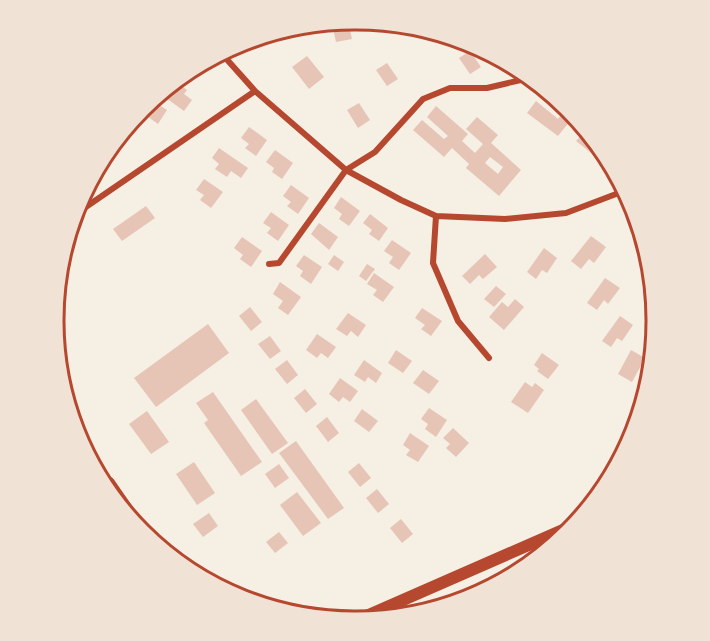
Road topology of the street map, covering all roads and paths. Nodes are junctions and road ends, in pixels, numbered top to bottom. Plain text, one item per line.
1 (227, 60) edge
2 (518, 81) edge
3 (255, 91) junction
4 (346, 170) junction
5 (617, 194) edge
6 (89, 204) edge
7 (436, 216) junction
8 (269, 264) dead end
9 (489, 358) dead end
10 (551, 535) edge
11 (381, 610) edge

1 - 3 street
2 - 4 street
3 - 4 street
3 - 6 street
4 - 7 street
4 - 8 street
5 - 7 street
7 - 9 street
10 - 11 main road

